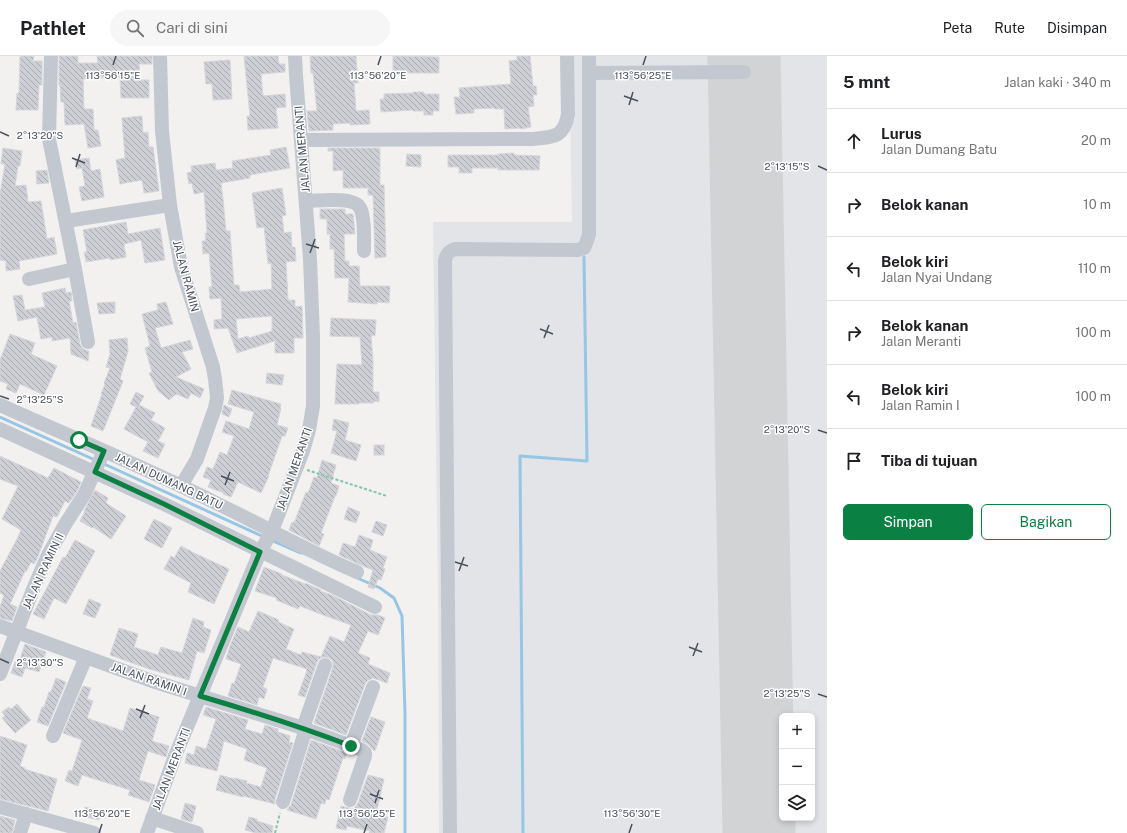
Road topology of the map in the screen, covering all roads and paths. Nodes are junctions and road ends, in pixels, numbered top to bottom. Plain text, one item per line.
1 (50, 56) edge
2 (160, 56) edge
3 (295, 56) edge
4 (567, 56) edge
5 (589, 56) edge
6 (744, 72) dead end
7 (589, 73) junction
8 (302, 140) junction
9 (306, 201) junction
10 (170, 205) junction
11 (66, 221) junction
12 (364, 251) dead end
13 (75, 269) junction
14 (29, 279) dead end
15 (88, 342) dead end
16 (0, 405) edge
17 (0, 429) edge
18 (99, 461) junction
19 (296, 466) junction
20 (181, 486) junction
21 (387, 496) dead end
22 (266, 541) junction
23 (357, 572) dead end
24 (375, 607) dead end
25 (0, 626) edge
26 (16, 632) junction
27 (86, 657) junction
28 (325, 665) dead end
29 (0, 674) edge
30 (373, 687) dead end
31 (200, 696) junction
32 (303, 728) junction
33 (53, 736) dead end
34 (351, 746) junction
35 (350, 800) dead end
36 (283, 802) joint
37 (0, 807) edge
38 (26, 814) junction
39 (152, 818) junction
40 (20, 833) edge
41 (94, 833) edge
42 (147, 833) edge
43 (197, 833) edge
44 (275, 833) edge
45 (450, 833) edge

1 - 11 street
2 - 10 street, JALAN RAMIN
3 - 8 street, JALAN MERANTI
4 - 8 street
5 - 7 street
6 - 7 street
7 - 45 street
8 - 9 street, JALAN MERANTI
9 - 12 street
9 - 19 street, JALAN MERANTI
10 - 11 street
10 - 20 street, JALAN RAMIN
11 - 13 street
13 - 14 street
13 - 15 street
16 - 18 street, JALAN DUMANG BATU
17 - 18 street
18 - 20 street, JALAN DUMANG BATU
18 - 22 street
18 - 26 street, JALAN RAMIN II
19 - 21 path
19 - 22 street, JALAN MERANTI
20 - 22 street, JALAN DUMANG BATU
22 - 23 street
22 - 24 street
22 - 31 street, JALAN MERANTI
25 - 26 street, JALAN RAMIN I
26 - 27 street, JALAN RAMIN I
26 - 29 street, JALAN RAMIN II
27 - 31 street, JALAN RAMIN I
27 - 33 street
28 - 32 street
30 - 34 street
31 - 32 street, JALAN RAMIN I
31 - 39 street, JALAN MERANTI
32 - 34 street, JALAN RAMIN I
32 - 36 street
34 - 35 street, JALAN RAMIN I
36 - 44 path
37 - 38 street
38 - 40 street
38 - 41 street
39 - 42 street, JALAN MERANTI
39 - 43 street

